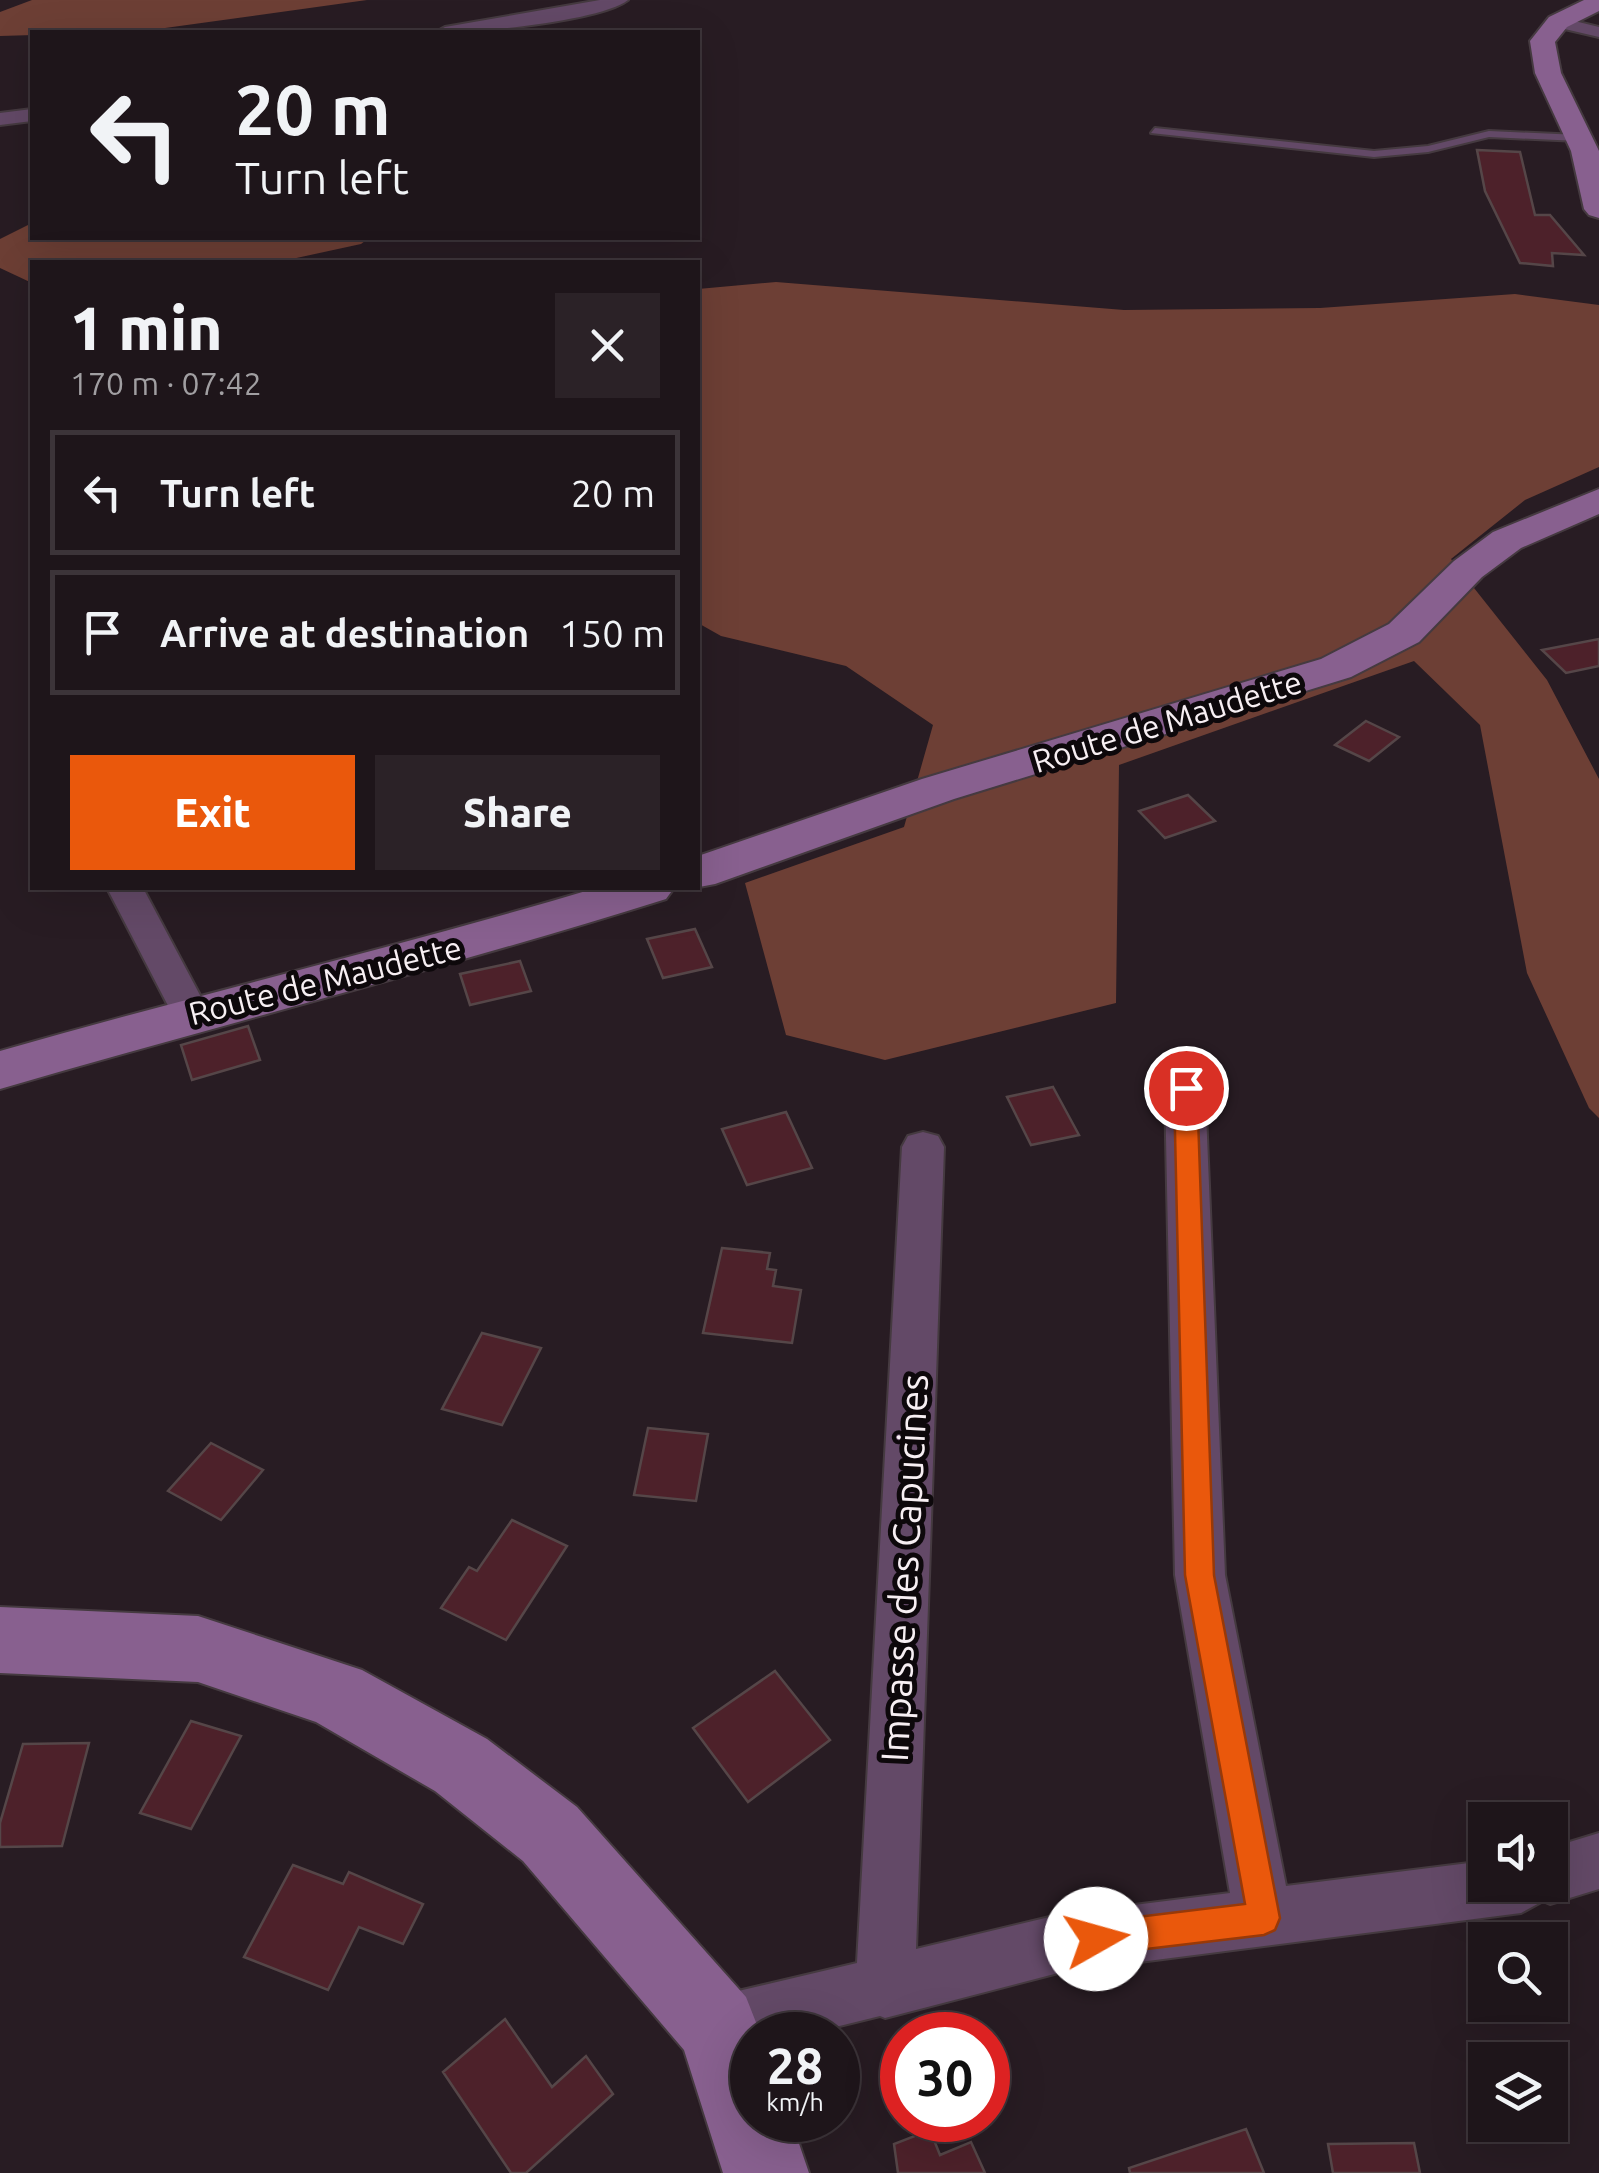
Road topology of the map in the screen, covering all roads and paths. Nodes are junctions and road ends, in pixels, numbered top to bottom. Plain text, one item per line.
1 (619, 0) edge
2 (1599, 2) edge
3 (1558, 22) junction
4 (457, 30) edge
5 (1599, 32) edge
6 (30, 115) edge
7 (0, 119) edge
8 (1155, 131) dead end
9 (1578, 138) junction
10 (1599, 210) edge
11 (1599, 500) edge
12 (700, 871) edge
13 (126, 890) edge
14 (642, 890) edge
15 (191, 1014) junction
16 (0, 1070) edge
17 (1186, 1088) dead end
18 (924, 1147) dead end
19 (0, 1640) edge
20 (1599, 1861) edge
21 (1568, 1870) edge
22 (1468, 1892) edge
23 (1264, 1918) junction
24 (886, 1988) junction
25 (716, 2026) junction
26 (766, 2173) edge

1 - 4 street
2 - 3 street
3 - 5 street
3 - 9 street
6 - 7 street
8 - 9 lane
9 - 10 street
11 - 12 street, Route de Maudette
13 - 15 street
14 - 15 street, Route de Maudette
15 - 16 street, Route de Maudette
17 - 23 street
18 - 24 street, Impasse des Capucines
19 - 25 street
20 - 21 street
22 - 23 street
23 - 24 street
24 - 25 street
25 - 26 street

